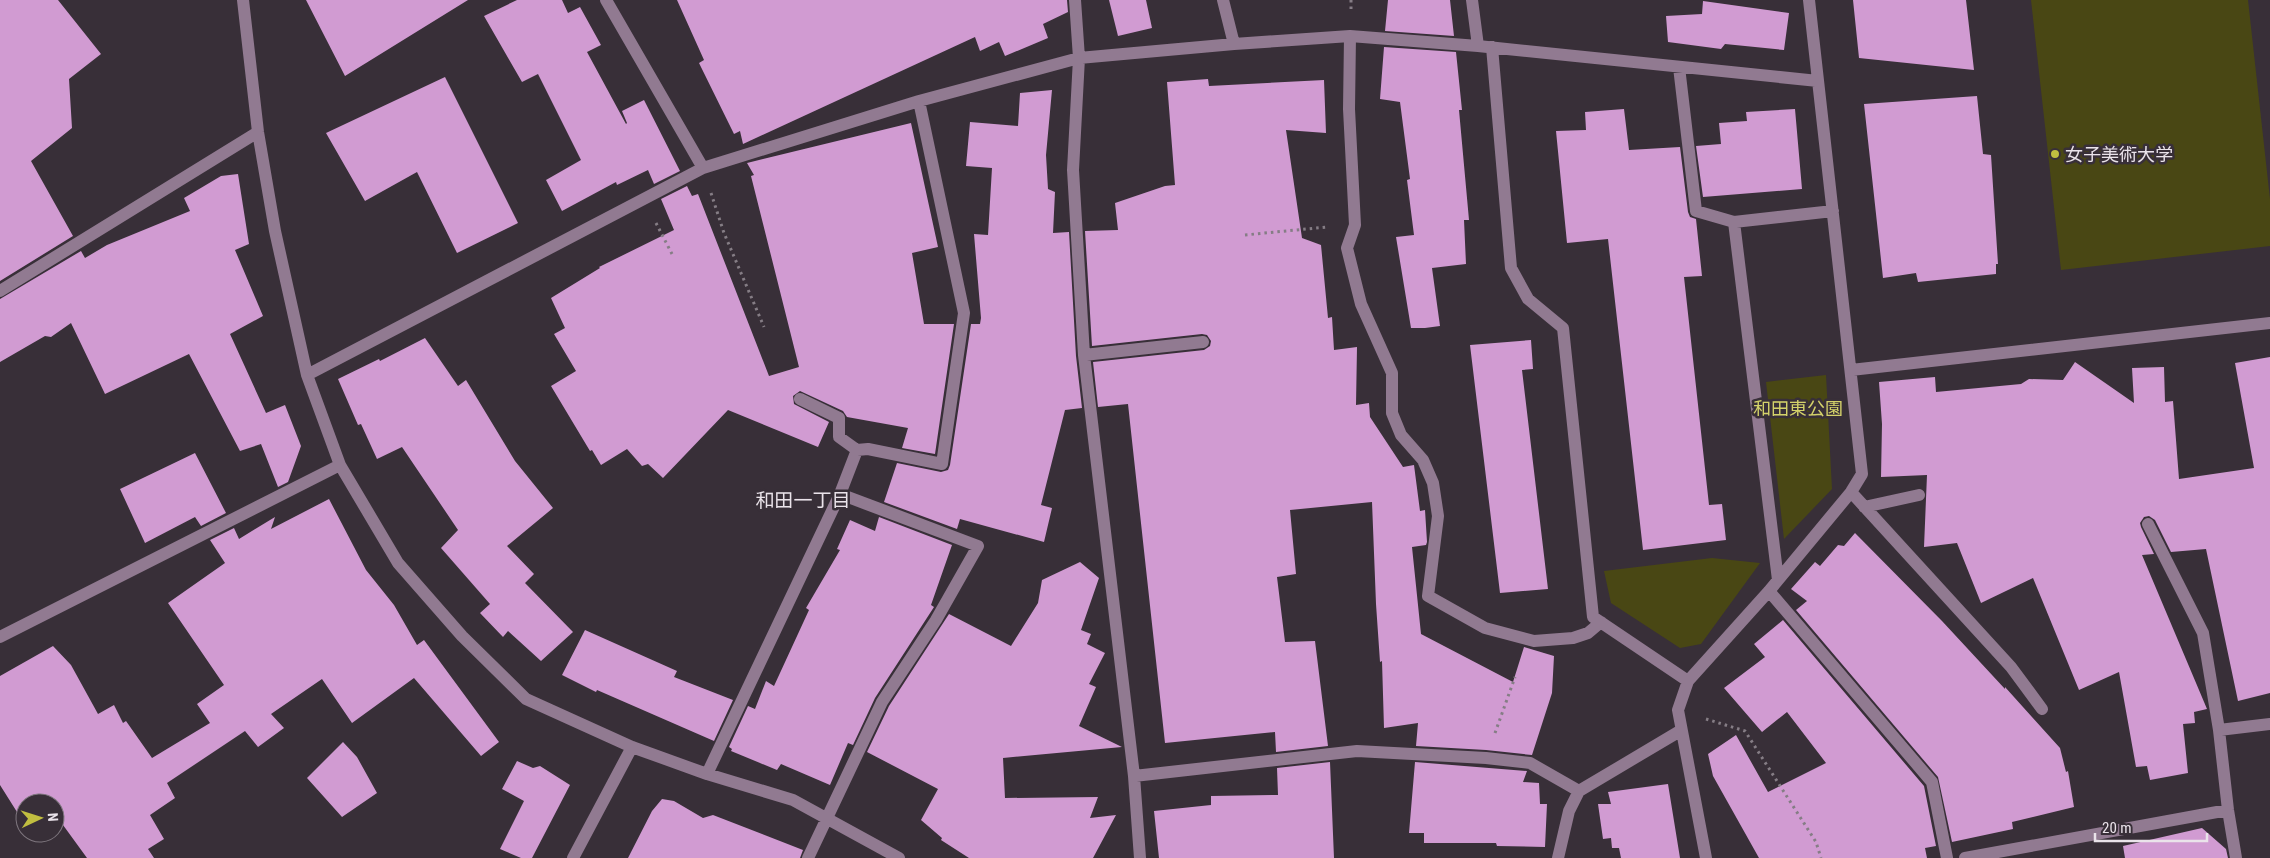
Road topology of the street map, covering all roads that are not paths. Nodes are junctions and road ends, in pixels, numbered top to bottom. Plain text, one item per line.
1 (243, 0) edge
2 (606, 0) edge
3 (1075, 0) edge
4 (1223, 0) edge
5 (1472, 0) edge
6 (1809, 0) edge
7 (1350, 36) junction
8 (1234, 44) junction
9 (1478, 46) junction
10 (1492, 47) junction
11 (1079, 58) junction
12 (1679, 67) junction
13 (1818, 81) junction
14 (919, 101) junction
15 (258, 132) junction
16 (703, 168) junction
17 (1833, 211) junction
18 (1734, 222) junction
19 (0, 292) edge
20 (2270, 323) edge
21 (1203, 342) dead end
22 (1084, 354) junction
23 (1852, 370) junction
24 (306, 375) junction
25 (800, 398) dead end
26 (857, 450) junction
27 (340, 465) junction
28 (1851, 492) junction
29 (840, 494) junction
30 (1918, 495) dead end
31 (1864, 507) junction
32 (2148, 524) dead end
33 (1778, 580) junction
34 (1769, 591) junction
35 (1601, 622) junction
36 (0, 637) edge
37 (1688, 681) junction
38 (2042, 710) dead end
39 (2270, 724) edge
40 (2219, 730) junction
41 (1680, 731) junction
42 (632, 747) junction
43 (707, 774) junction
44 (1134, 776) junction
45 (1579, 791) junction
46 (2228, 810) junction
47 (827, 820) junction
48 (573, 858) edge
49 (808, 858) edge
50 (899, 858) edge
51 (1140, 858) edge
52 (1558, 858) edge
53 (1706, 858) edge
54 (1947, 858) edge
55 (1965, 858) edge
56 (2236, 858) edge

1 - 15 street
2 - 16 street
3 - 11 street
4 - 8 street
5 - 9 street
6 - 13 street
7 - 8 street
7 - 9 street
7 - 35 street
8 - 11 street
9 - 10 street
10 - 12 street
10 - 35 street
11 - 14 street
11 - 22 street
12 - 13 street
12 - 18 street
13 - 17 street
14 - 16 street
14 - 26 street
15 - 19 street
15 - 24 street
16 - 24 street
17 - 18 street
17 - 23 street
18 - 33 street
20 - 23 street
21 - 22 street
22 - 44 street
23 - 28 street
24 - 27 street
25 - 26 street
26 - 29 street
27 - 36 street
27 - 42 street
28 - 31 street
28 - 33 street
29 - 43 street
29 - 47 street
30 - 31 street
31 - 38 street
32 - 40 street
33 - 34 street
34 - 37 street
34 - 54 street
35 - 37 street
37 - 41 street
39 - 40 street
40 - 46 street
41 - 45 street
41 - 53 street
42 - 43 street
42 - 48 street
43 - 47 street
44 - 45 street
44 - 51 street
45 - 52 street
46 - 55 street
46 - 56 street
47 - 49 street
47 - 50 street

